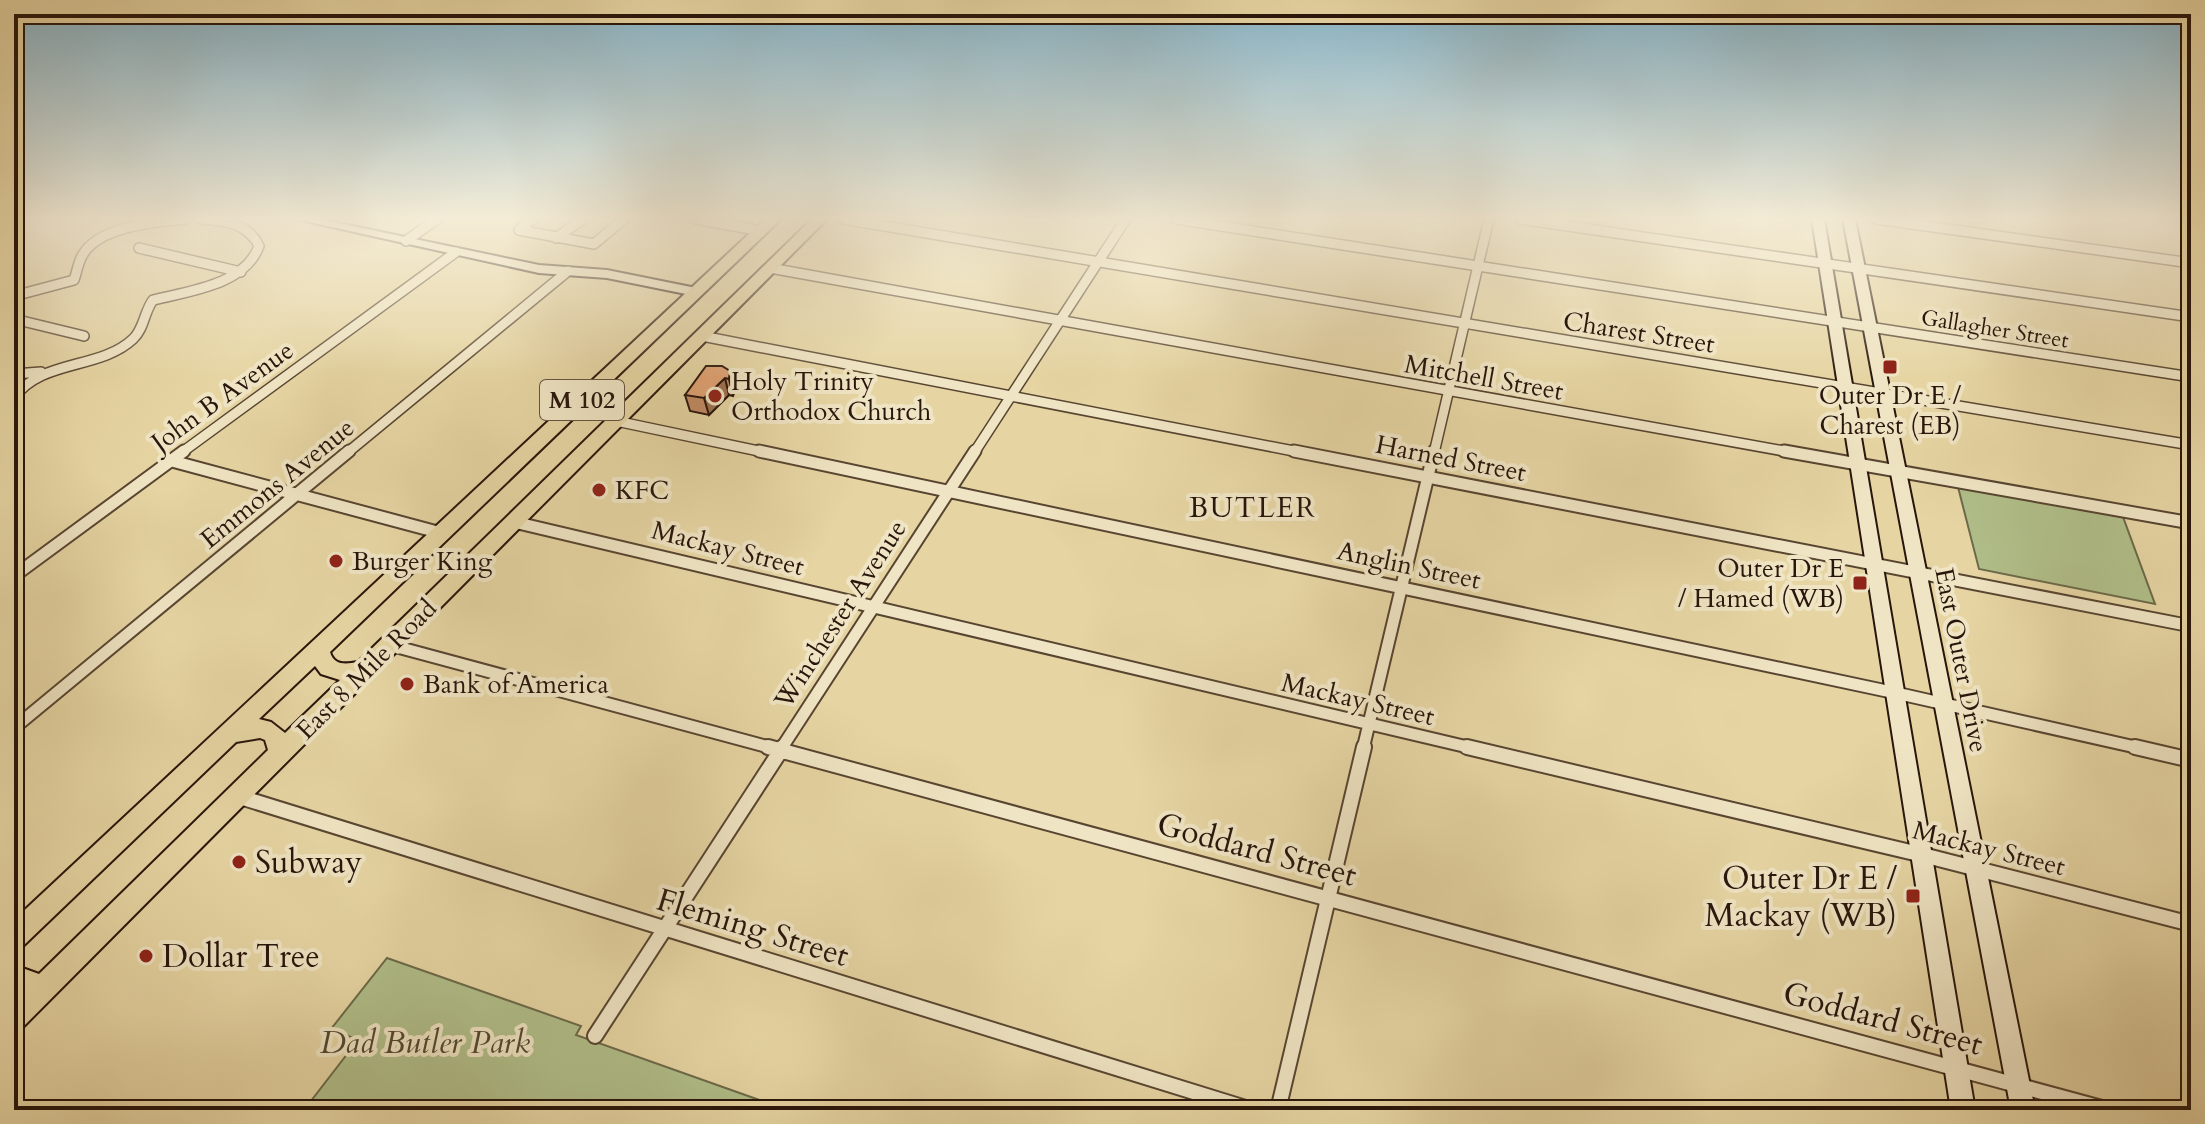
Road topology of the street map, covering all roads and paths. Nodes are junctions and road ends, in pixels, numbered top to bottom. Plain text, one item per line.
1 (77, 271) edge
2 (430, 271) edge
3 (568, 271) edge
4 (574, 271) edge
5 (717, 271) edge
6 (728, 271) edge
7 (1092, 271) edge
8 (1142, 271) edge
9 (1477, 271) edge
10 (1507, 271) edge
11 (1827, 271) edge
12 (1860, 271) edge
13 (1882, 271) edge
14 (241, 272) edge
15 (765, 273) junction
16 (696, 292) junction
17 (14, 296) edge
18 (678, 309) junction
19 (2191, 317) edge
20 (14, 319) edge
21 (716, 321) junction
22 (1058, 322) junction
23 (1836, 322) junction
24 (1463, 325) junction
25 (1871, 327) junction
26 (84, 336) dead end
27 (702, 336) junction
28 (55, 371) junction
29 (14, 374) edge
30 (2191, 377) edge
31 (1846, 388) junction
32 (14, 393) edge
33 (1446, 393) junction
34 (1884, 394) junction
35 (1010, 396) junction
36 (616, 421) junction
37 (2191, 445) edge
38 (172, 461) junction
39 (1859, 466) junction
40 (1898, 471) junction
41 (1426, 476) junction
42 (948, 492) junction
43 (299, 494) junction
44 (514, 522) junction
45 (2191, 523) edge
46 (441, 533) junction
47 (1874, 562) junction
48 (1918, 570) junction
49 (14, 576) edge
50 (1400, 588) junction
51 (873, 608) junction
52 (2191, 626) edge
53 (390, 645) junction
54 (319, 649) junction
55 (364, 670) junction
56 (1896, 693) junction
57 (1944, 704) junction
58 (1368, 726) junction
59 (14, 728) edge
60 (229, 734) junction
61 (780, 750) junction
62 (280, 754) junction
63 (2191, 760) edge
64 (237, 796) junction
65 (1923, 855) junction
66 (1976, 869) junction
67 (1328, 897) junction
68 (2191, 924) edge
69 (664, 929) junction
70 (15, 934) edge
71 (14, 978) edge
72 (43, 988) junction
73 (14, 1017) edge
74 (595, 1036) dead end
75 (1956, 1066) junction
76 (2018, 1083) junction
77 (1252, 1110) edge
78 (1278, 1110) edge
79 (1963, 1110) edge
80 (2023, 1110) edge
81 (2109, 1110) edge

1 - 17 street
2 - 38 street, John B Avenue
3 - 43 street, Emmons Avenue
4 - 16 main road
5 - 16 highway, East 8 Mile Road / M 102
6 - 15 highway
7 - 22 street, Winchester Avenue
8 - 24 street, Charest Street
9 - 24 street
10 - 23 street, Gallagher Street
11 - 23 main road
12 - 25 main road, East Outer Drive
13 - 19 street
14 - 28 street
15 - 21 highway, East 8 Mile Road / M 102
15 - 22 street, Mitchell Street
16 - 18 highway, East 8 Mile Road / M 102
18 - 21 highway
18 - 46 highway, East 8 Mile Road / M 102
20 - 26 street
21 - 27 highway, East 8 Mile Road / M 102
22 - 33 street, Mitchell Street
22 - 35 street, Winchester Avenue
23 - 25 street, Gallagher Street
23 - 31 main road
24 - 31 street, Charest Street
24 - 33 street
25 - 30 street, Gallagher Street
25 - 34 main road, East Outer Drive
27 - 35 street, Harned Street
27 - 36 highway, East 8 Mile Road / M 102
28 - 29 street
28 - 32 street
31 - 34 street, Charest Street
31 - 39 main road
33 - 39 street, Mitchell Street
33 - 41 street
34 - 37 street, Charest Street
34 - 40 main road, East Outer Drive
35 - 41 street, Harned Street
35 - 42 street, Winchester Avenue
36 - 42 street, Anglin Street
36 - 44 highway, East 8 Mile Road / M 102
38 - 43 street
38 - 49 street, John B Avenue
39 - 40 street, Mitchell Street
39 - 47 main road
40 - 45 street, Mitchell Street
40 - 48 main road, East Outer Drive
41 - 47 street, Harned Street
41 - 50 street
42 - 50 street, Anglin Street
42 - 51 street, Winchester Avenue
43 - 46 street
43 - 59 street, Emmons Avenue
44 - 51 street, Mackay Street
44 - 53 highway, East 8 Mile Road / M 102
46 - 54 highway, East 8 Mile Road / M 102
47 - 48 street, Harned Street
47 - 56 main road
48 - 52 street, Harned Street
48 - 57 main road, East Outer Drive
50 - 56 street, Anglin Street
50 - 58 street
51 - 58 street, Mackay Street
51 - 61 street, Winchester Avenue
53 - 55 highway, East 8 Mile Road / M 102
53 - 61 street, Goddard Street
54 - 55 highway
54 - 60 highway, East 8 Mile Road / M 102
55 - 62 highway, East 8 Mile Road / M 102
56 - 57 street, Anglin Street
56 - 65 main road
57 - 63 street, Anglin Street
57 - 66 main road, East Outer Drive
58 - 65 street, Mackay Street
58 - 67 street
60 - 62 highway
60 - 70 highway, East 8 Mile Road / M 102
61 - 67 street, Goddard Street
61 - 69 street, Winchester Avenue
62 - 64 highway, East 8 Mile Road / M 102
64 - 69 street, Fleming Street
64 - 72 highway, East 8 Mile Road / M 102
65 - 66 street, Mackay Street
65 - 75 main road
66 - 68 street, Mackay Street
66 - 76 main road, East Outer Drive
67 - 75 street, Goddard Street
67 - 78 street
69 - 74 street, Winchester Avenue
69 - 77 street, Fleming Street
71 - 72 highway
72 - 73 highway, East 8 Mile Road / M 102
75 - 76 street, Goddard Street
75 - 79 main road
76 - 80 main road, East Outer Drive
76 - 81 street, Goddard Street

